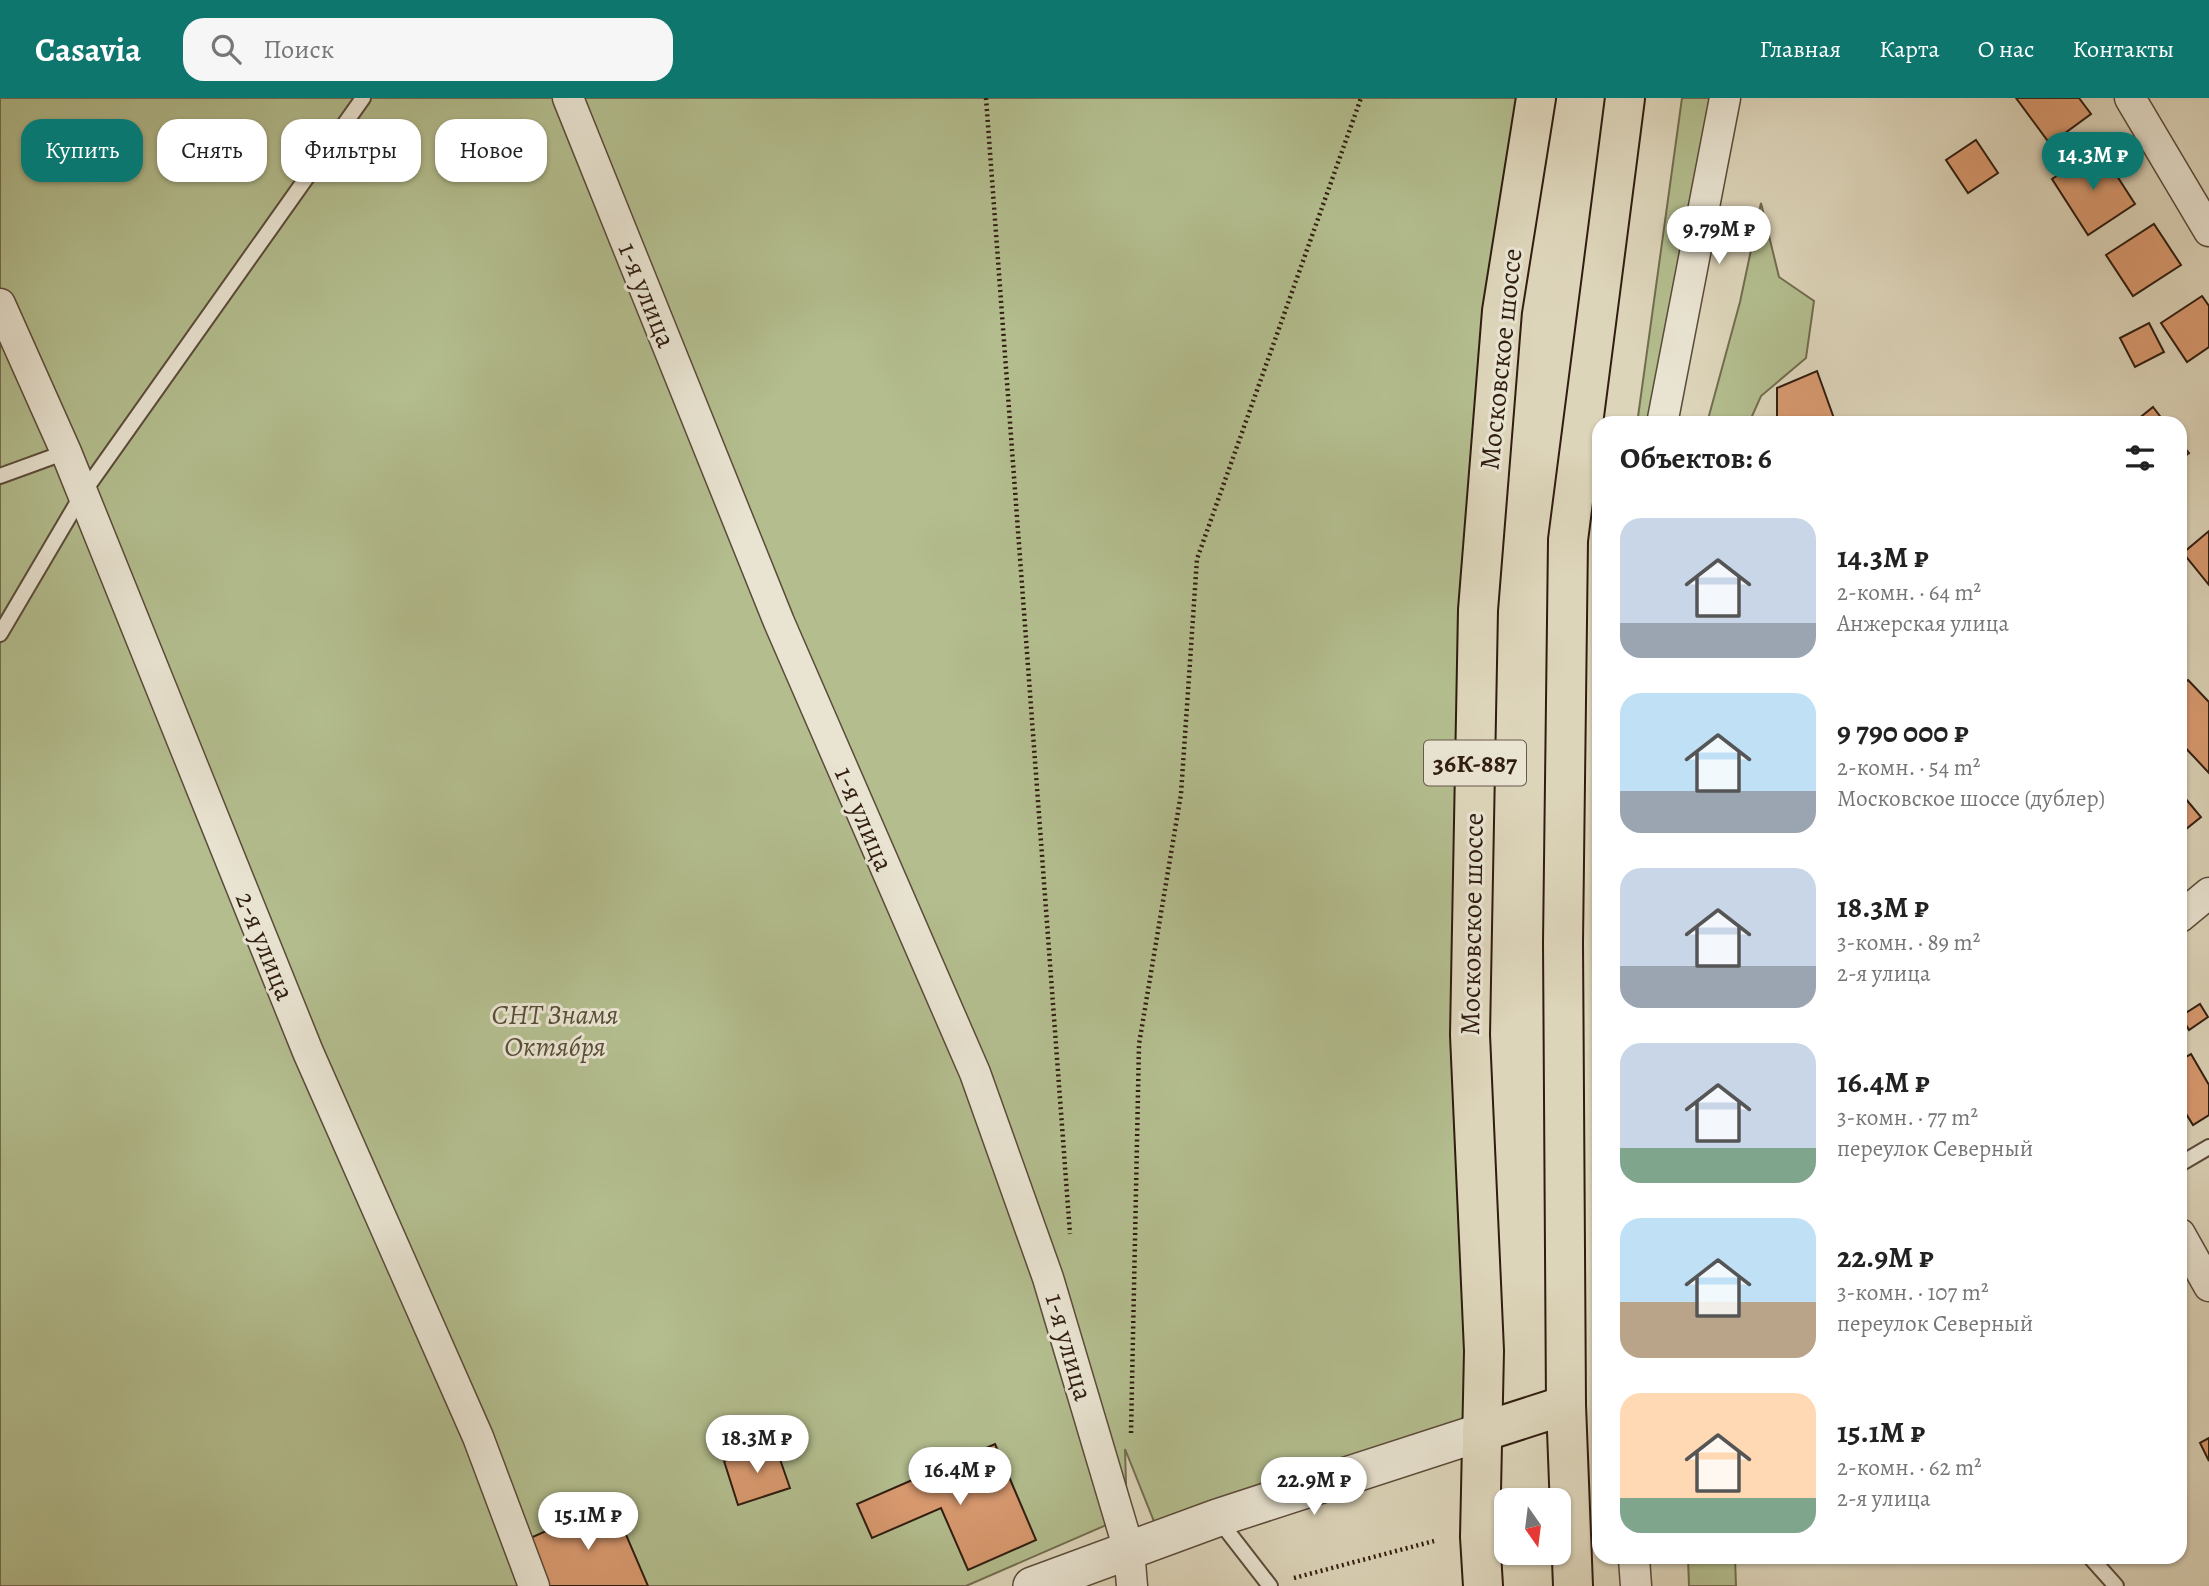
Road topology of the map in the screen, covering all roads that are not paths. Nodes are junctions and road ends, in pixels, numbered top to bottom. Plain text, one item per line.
1 (363, 98) edge
2 (568, 98) edge
3 (1536, 98) edge
4 (1625, 98) edge
5 (1725, 98) edge
6 (2130, 98) edge
7 (2209, 231) edge
8 (0, 304) edge
9 (1664, 416) edge
10 (66, 452) junction
11 (0, 476) edge
12 (83, 493) junction
13 (0, 635) edge
14 (2209, 894) edge
15 (2187, 911) edge
16 (2209, 1147) edge
17 (2187, 1160) edge
18 (2187, 1247) edge
19 (2209, 1286) edge
20 (1566, 1405) junction
21 (1482, 1432) junction
22 (1217, 1518) junction
23 (1129, 1550) junction
24 (1634, 1564) edge
25 (2096, 1564) edge
26 (1270, 1585) edge
27 (534, 1586) edge
28 (1032, 1586) edge
29 (1132, 1586) edge
30 (1483, 1586) edge
31 (1573, 1586) edge
32 (1636, 1586) edge
33 (2116, 1586) edge

1 - 12 lane
2 - 23 street, 1-я улица
3 - 21 main road, Московское шоссе / 36К-887
4 - 20 main road, 36К-887
5 - 9 street
6 - 7 street
8 - 10 street, 2-я улица
10 - 11 lane
10 - 12 street, 2-я улица
12 - 13 lane
12 - 27 street, 2-я улица
14 - 15 street
16 - 17 lane
18 - 19 street
20 - 21 main road
20 - 31 main road, 36К-887
21 - 22 street
21 - 30 main road, Московское шоссе / 36К-887
22 - 23 street
22 - 26 lane
23 - 28 street
23 - 29 street, 1-я улица
24 - 32 street
25 - 33 lane

